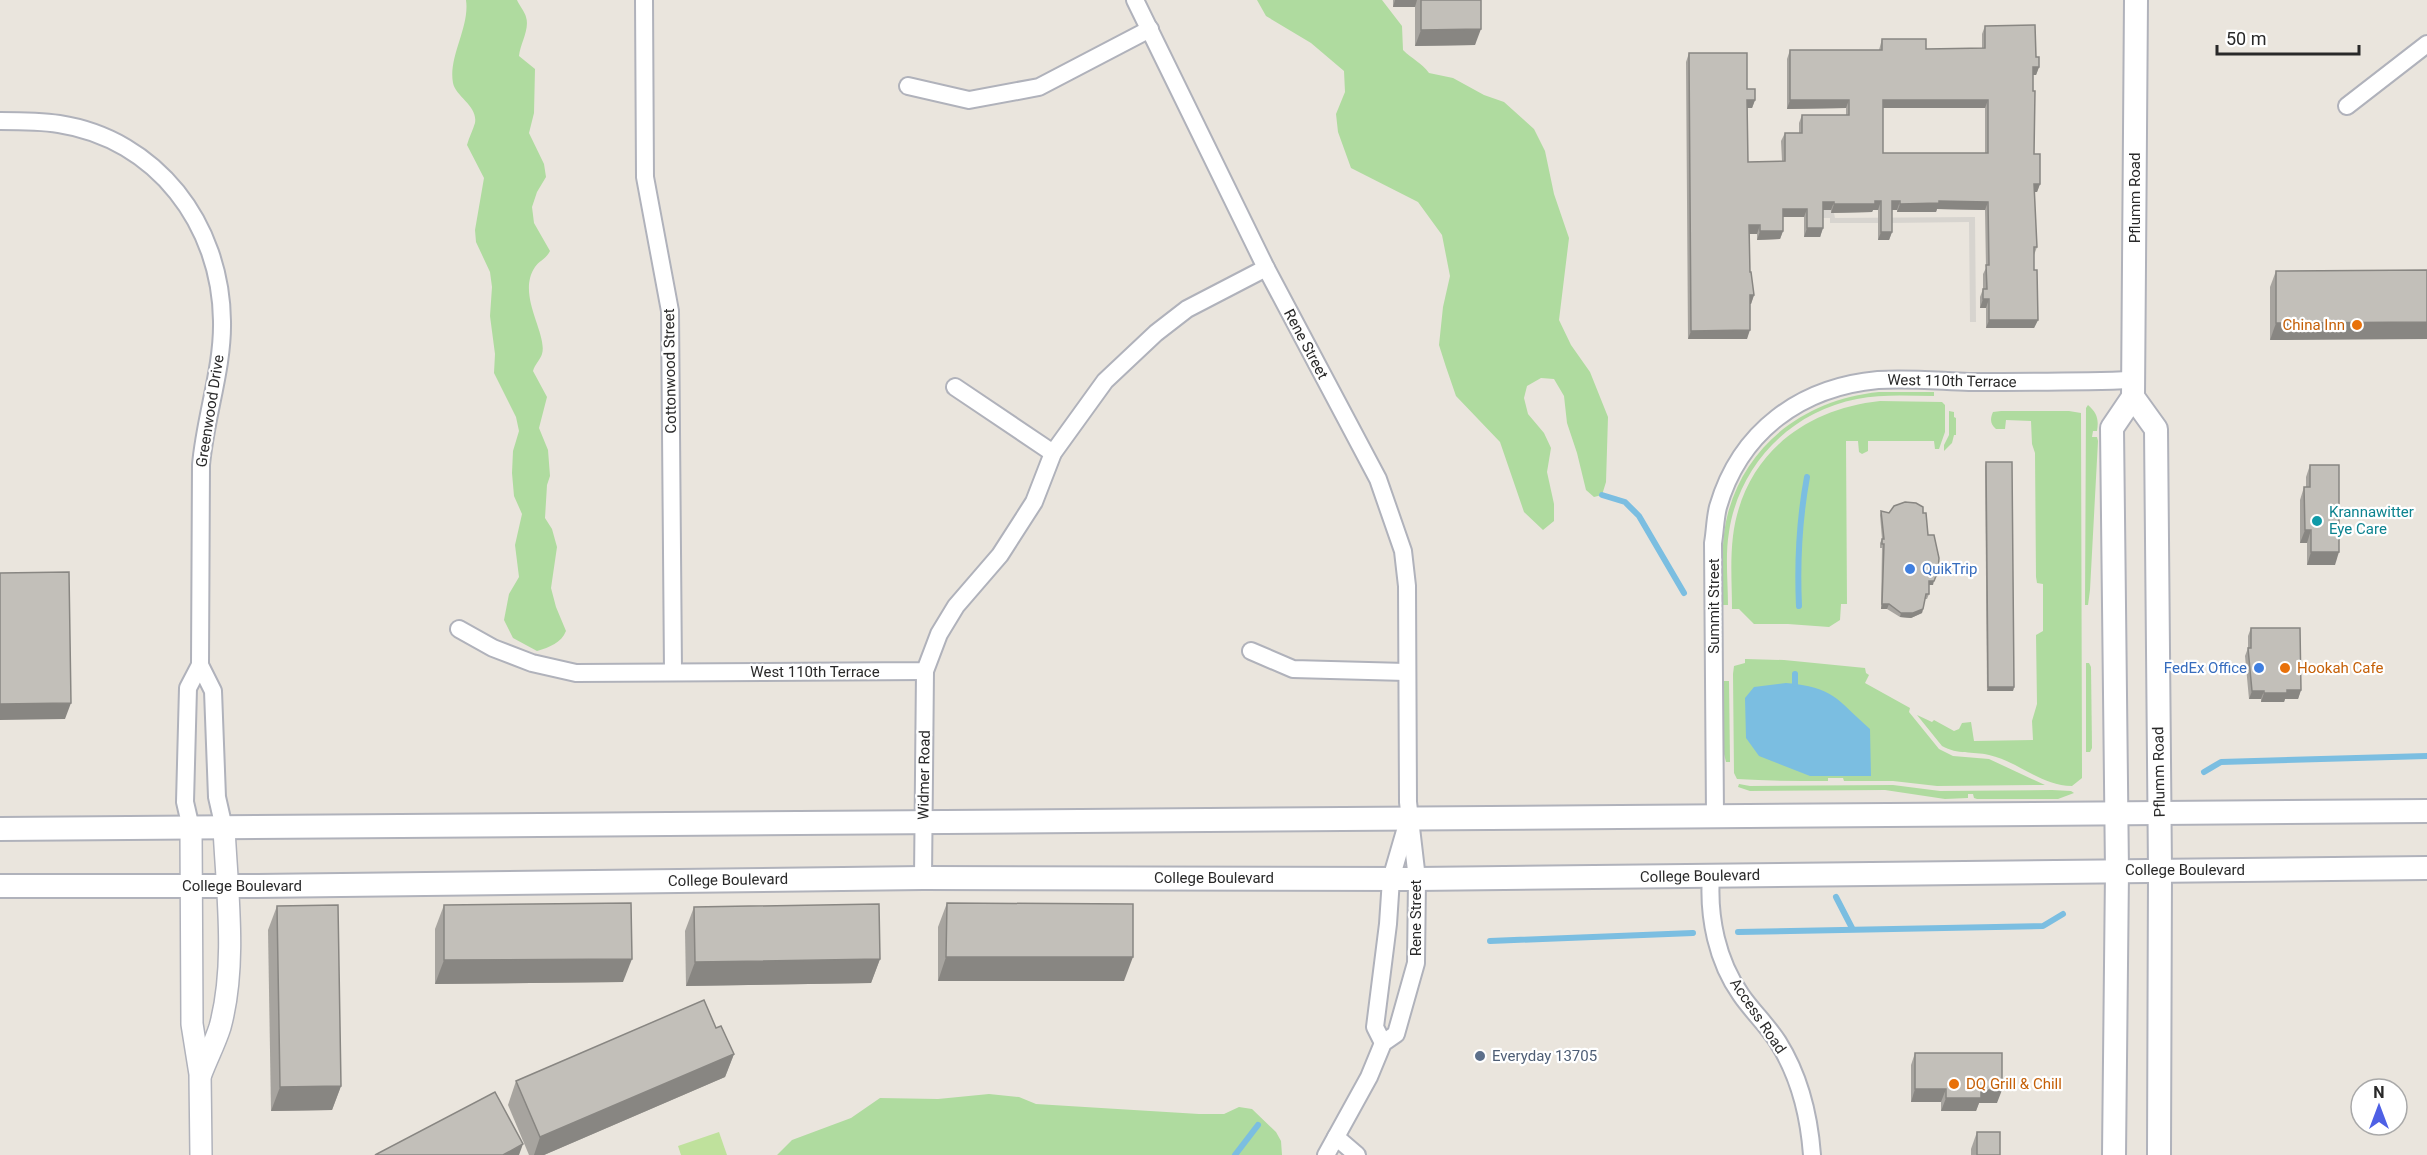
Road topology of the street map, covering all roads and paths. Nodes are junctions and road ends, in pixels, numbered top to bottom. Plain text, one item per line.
1 (644, 0) edge
2 (1135, 0) edge
3 (2136, 0) edge
4 (1150, 29) junction
5 (2427, 44) edge
6 (908, 86) dead end
7 (2347, 106) dead end
8 (0, 121) edge
9 (1266, 268) junction
10 (955, 387) dead end
11 (2133, 388) junction
12 (1778, 417) joint
13 (1053, 453) junction
14 (459, 629) dead end
15 (1251, 651) dead end
16 (200, 665) junction
17 (925, 671) junction
18 (672, 672) junction
19 (1406, 672) junction
20 (2427, 811) edge
21 (2160, 812) junction
22 (2117, 813) junction
23 (1715, 816) junction
24 (1408, 819) junction
25 (923, 822) junction
26 (191, 828) junction
27 (224, 828) junction
28 (0, 829) edge
29 (2427, 868) edge
30 (2117, 871) junction
31 (2160, 871) junction
32 (1711, 876) junction
33 (924, 878) junction
34 (1391, 879) junction
35 (1417, 879) junction
36 (0, 886) edge
37 (191, 886) junction
38 (226, 886) junction
39 (1383, 1042) junction
40 (200, 1074) junction
41 (1336, 1137) junction
42 (201, 1155) edge
43 (1326, 1155) edge
44 (1357, 1155) edge
45 (1812, 1155) edge
46 (2114, 1155) edge
47 (2159, 1155) edge

1 - 18 street, Cottonwood Street
2 - 4 street, Rene Street
3 - 11 main road, Pflumm Road
4 - 6 street
4 - 9 street, Rene Street
5 - 7 street
8 - 16 street, Greenwood Drive
9 - 13 street
9 - 19 street, Rene Street
10 - 13 street
11 - 12 street, West 110th Terrace
11 - 21 main road, Pflumm Road
11 - 22 main road
12 - 23 street, Summit Street
13 - 17 street
14 - 18 street, West 110th Terrace
15 - 19 street
16 - 26 street, Greenwood Drive
16 - 27 street, Greenwood Drive
17 - 18 street, West 110th Terrace
17 - 25 street, Widmer Road
19 - 24 street, Rene Street
20 - 21 main road
21 - 22 main road
21 - 31 main road, Pflumm Road
22 - 23 main road
22 - 30 main road
23 - 24 main road
24 - 25 main road
24 - 34 street, Rene Street
24 - 35 street, Rene Street
25 - 27 main road
25 - 33 street, Widmer Road
26 - 27 main road
26 - 28 main road
26 - 37 street
27 - 38 street
29 - 31 main road, College Boulevard
30 - 31 main road, College Boulevard
30 - 32 main road, College Boulevard
30 - 46 main road
31 - 47 main road, Pflumm Road
32 - 35 main road, College Boulevard
32 - 45 street, Access Road
33 - 34 main road, College Boulevard
33 - 38 main road, College Boulevard
34 - 35 main road, College Boulevard
34 - 39 street, Rene Street
35 - 39 street, Rene Street
36 - 37 main road, College Boulevard
37 - 38 main road, College Boulevard
37 - 40 street
38 - 40 street
39 - 41 street, Rene Street
40 - 42 street
41 - 43 street, Rene Street
41 - 44 street

